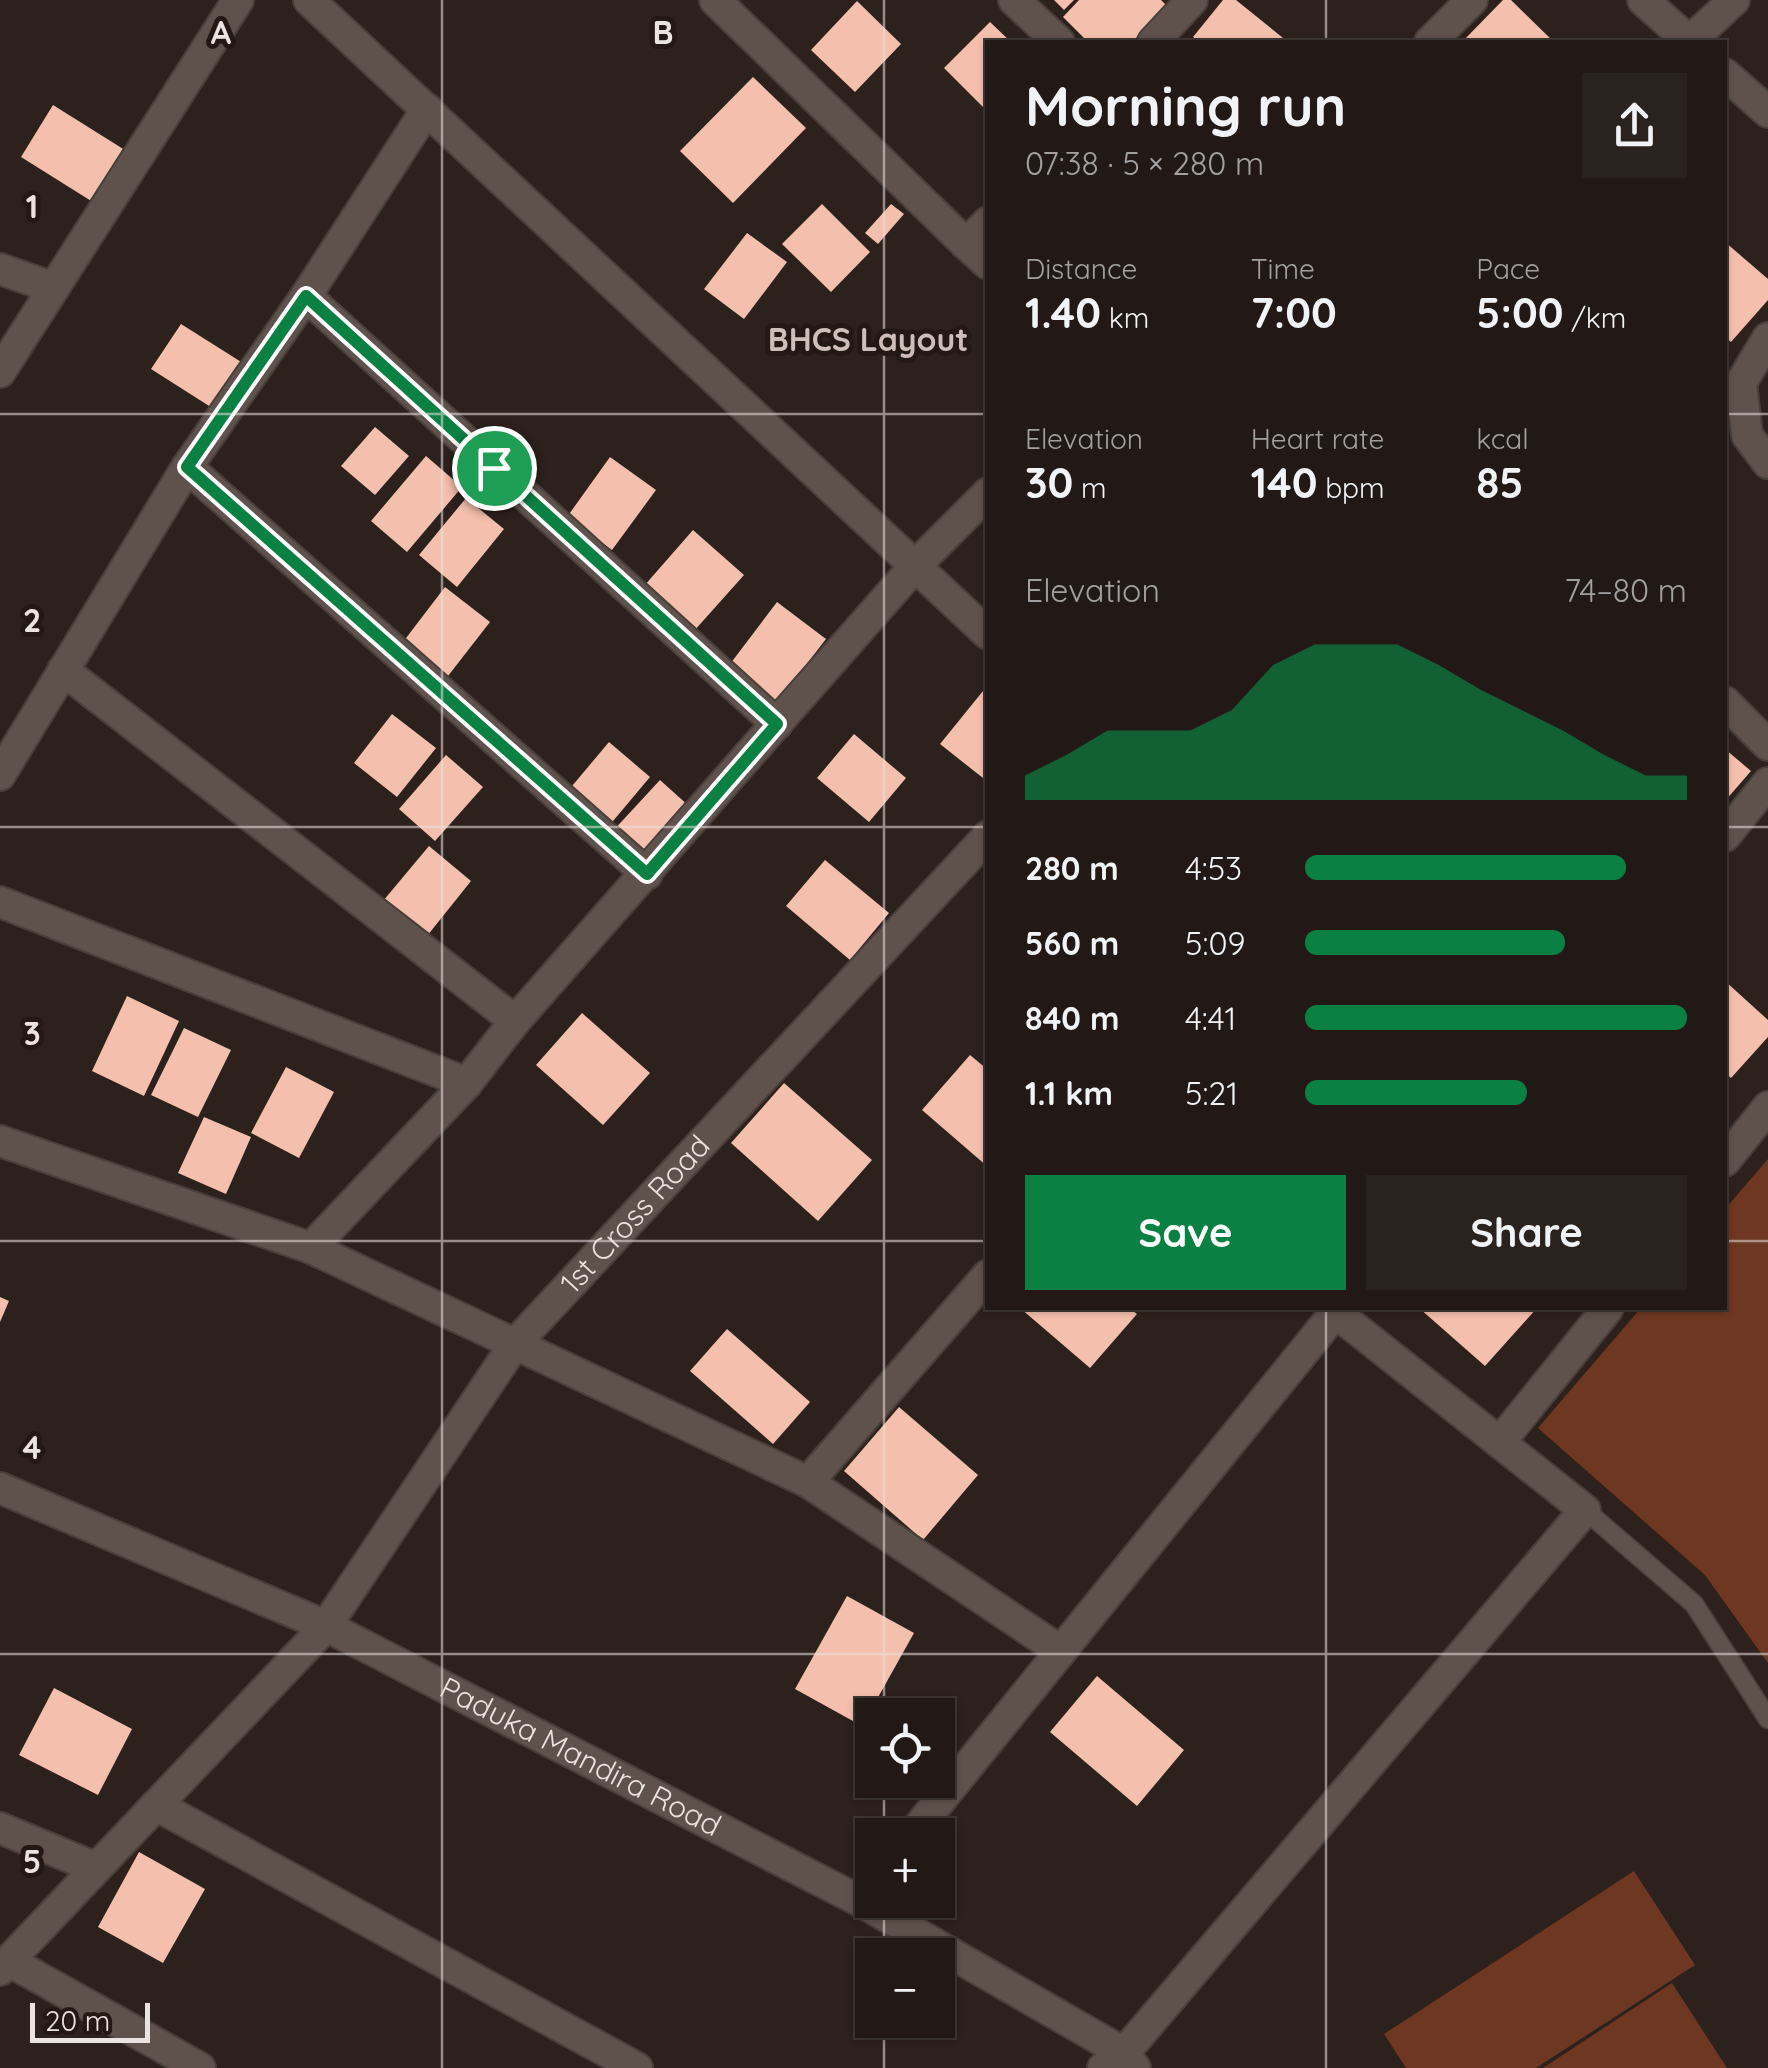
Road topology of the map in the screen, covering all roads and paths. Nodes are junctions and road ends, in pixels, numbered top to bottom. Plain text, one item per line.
1 (238, 0) edge
2 (310, 0) edge
3 (714, 0) edge
4 (1014, 0) edge
5 (1192, 0) edge
6 (1472, 0) edge
7 (1643, 0) edge
8 (1734, 0) edge
9 (1057, 40) edge
10 (1155, 40) edge
11 (1432, 40) edge
12 (1688, 40) edge
13 (1692, 40) edge
14 (1727, 76) edge
15 (427, 109) junction
16 (1768, 112) edge
17 (977, 254) edge
18 (0, 269) edge
19 (54, 288) junction
20 (306, 296) junction
21 (1768, 338) edge
22 (0, 372) edge
23 (1768, 462) edge
24 (187, 467) junction
25 (985, 496) edge
26 (915, 566) junction
27 (985, 631) edge
28 (63, 670) junction
29 (1727, 704) edge
30 (777, 724) junction
31 (1768, 744) edge
32 (0, 775) edge
33 (1768, 783) edge
34 (1727, 834) edge
35 (985, 839) edge
36 (647, 874) junction
37 (0, 902) edge
38 (514, 1021) junction
39 (467, 1083) junction
40 (1768, 1107) edge
41 (0, 1141) edge
42 (1727, 1158) edge
43 (311, 1248) junction
44 (985, 1279) edge
45 (1337, 1310) edge
46 (1606, 1310) edge
47 (514, 1345) junction
48 (1500, 1442) junction
49 (808, 1482) junction
50 (0, 1488) edge
51 (1585, 1510) junction
52 (326, 1626) junction
53 (1059, 1650) junction
54 (1768, 1719) edge
55 (156, 1805) junction
56 (926, 1818) edge
57 (0, 1828) edge
58 (96, 1868) junction
59 (855, 1888) edge
60 (904, 1918) edge
61 (4, 1966) edge
62 (1121, 2063) edge
63 (200, 2068) edge
64 (637, 2068) edge

1 - 19 street
2 - 15 street
3 - 17 street
4 - 9 street
5 - 10 street
6 - 11 street
7 - 12 street
8 - 13 street
14 - 16 street
15 - 20 street
15 - 26 street
18 - 19 street
19 - 22 street
20 - 24 street
20 - 30 street
21 - 23 street
24 - 28 street
24 - 36 street
25 - 26 street
26 - 27 street
26 - 30 street
28 - 32 street
28 - 38 street
29 - 31 street
30 - 36 street
33 - 34 street
35 - 47 street, 1st Cross Road
36 - 38 street
37 - 39 street
38 - 39 street
39 - 43 street
40 - 42 street
41 - 43 street
43 - 47 street
44 - 49 street
45 - 48 street
45 - 53 street
46 - 48 street
47 - 49 street
47 - 52 street, 1st Cross Road
48 - 51 street
49 - 53 street
50 - 52 street, Paduka Mandira Road
51 - 54 lane
51 - 62 street
52 - 55 street, 1st Cross Road
52 - 59 street, Paduka Mandira Road
53 - 56 street
55 - 58 street, 1st Cross Road
55 - 64 street
57 - 58 street
58 - 61 street, 1st Cross Road
60 - 62 street, Paduka Mandira Road
61 - 63 street

